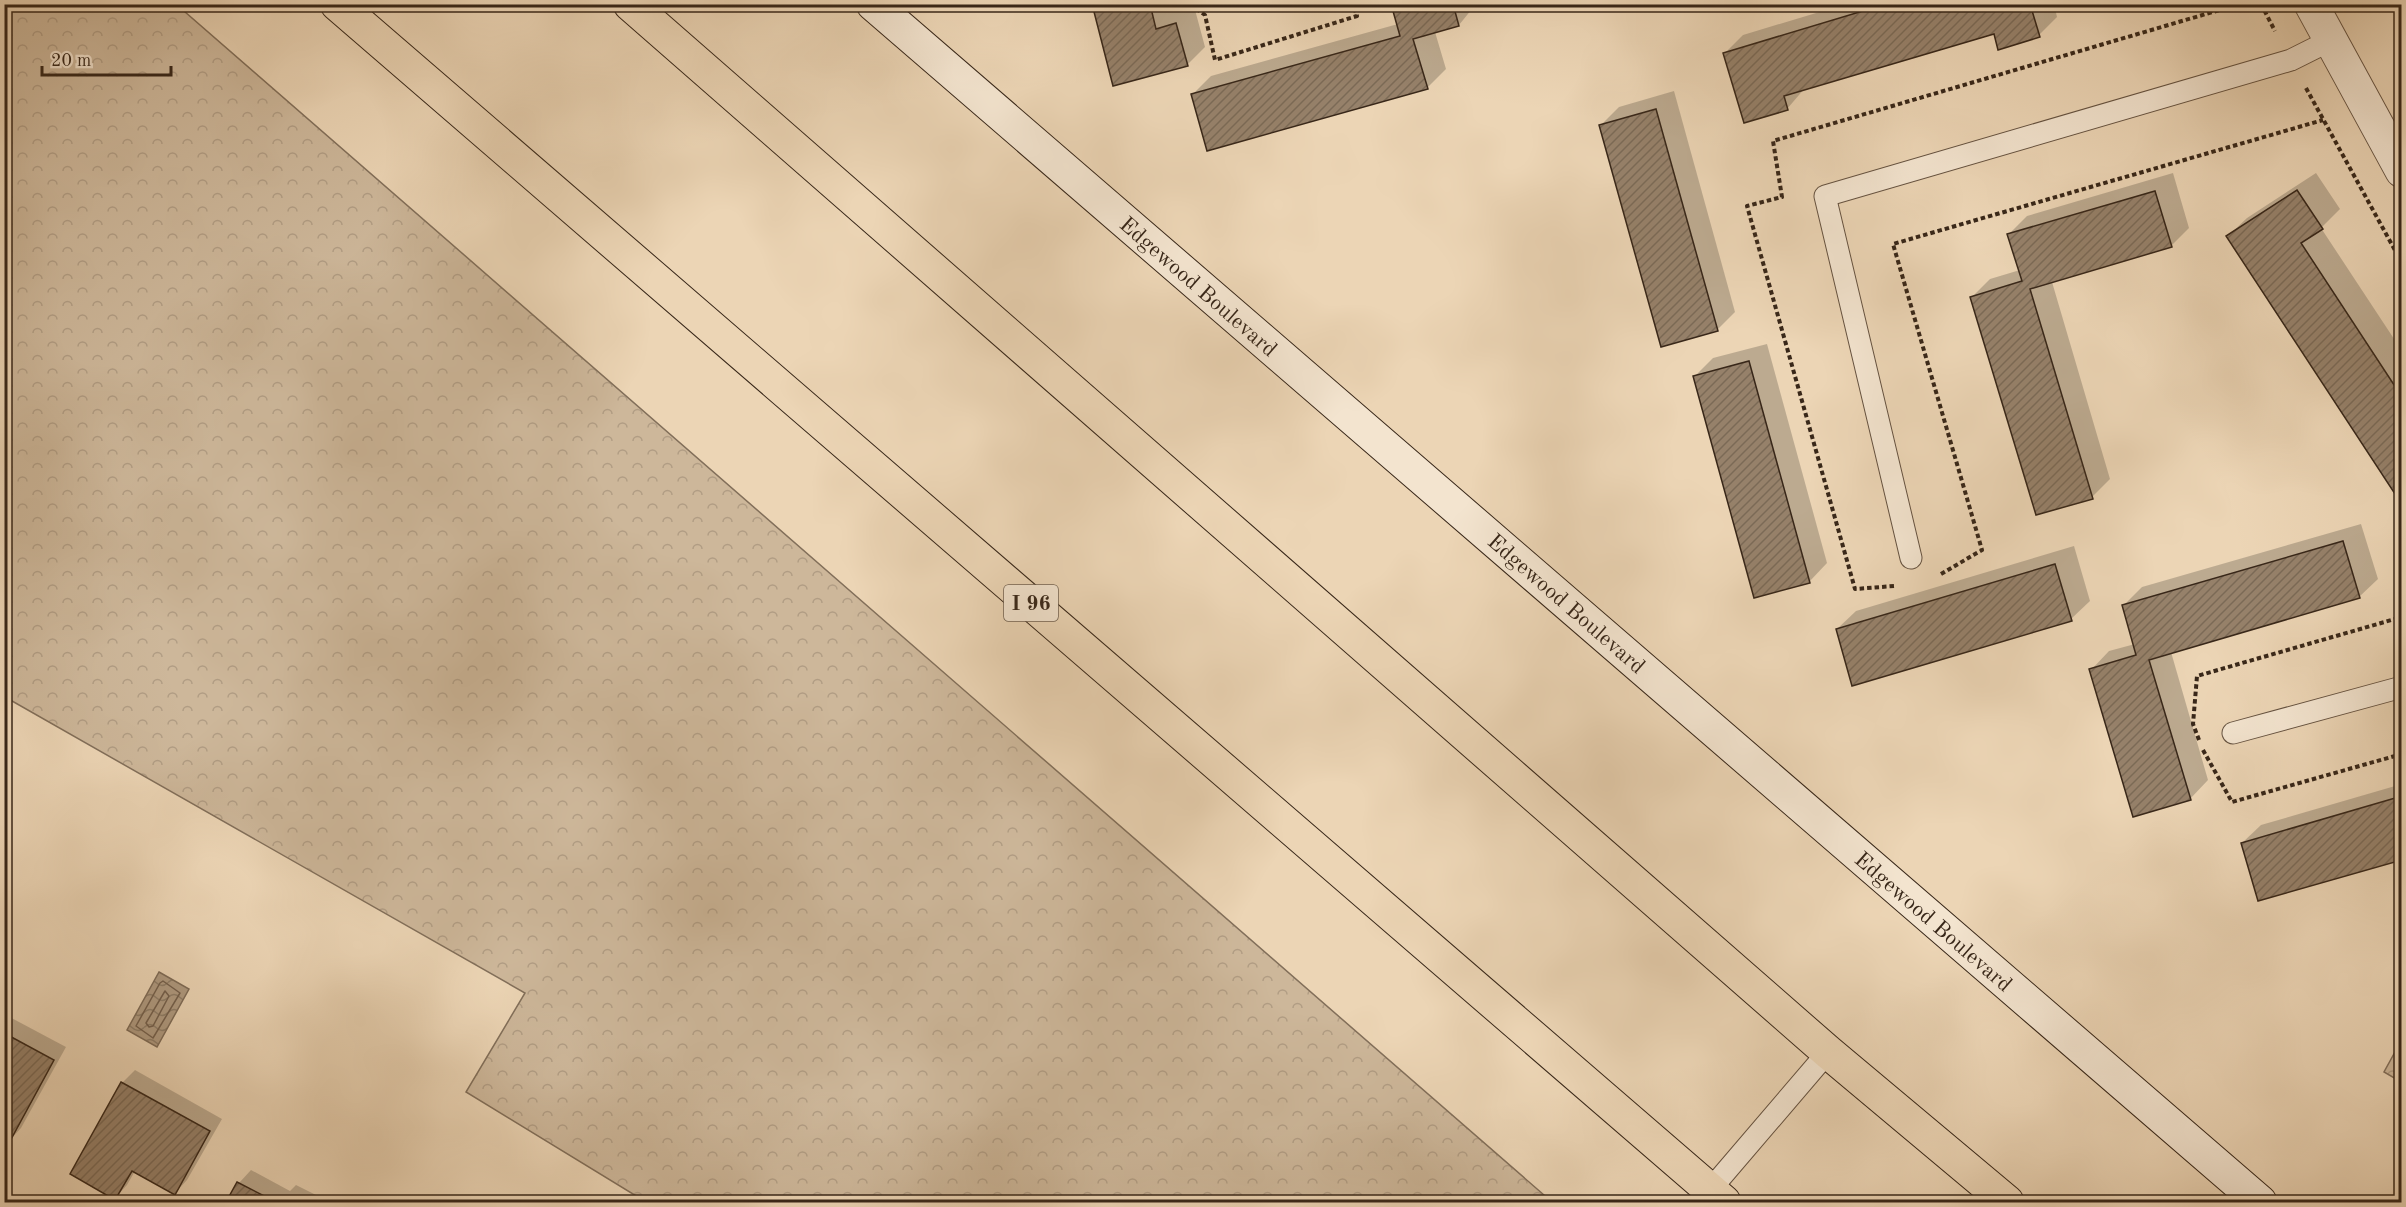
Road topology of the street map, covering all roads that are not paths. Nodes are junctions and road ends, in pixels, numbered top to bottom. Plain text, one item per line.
1 (337, 4) edge
2 (630, 4) edge
3 (873, 4) edge
4 (2312, 4) edge
5 (2331, 40) junction
6 (2402, 171) edge
7 (1911, 558) dead end
8 (2402, 687) edge
9 (2233, 733) dead end
10 (1828, 1052) junction
11 (1717, 1196) edge
12 (2007, 1203) edge
13 (2260, 1203) edge

1 - 11 highway, I 96
2 - 10 highway
3 - 13 street, Edgewood Boulevard
4 - 5 street
5 - 6 street
5 - 7 lane
8 - 9 lane
10 - 11 lane
10 - 12 highway

